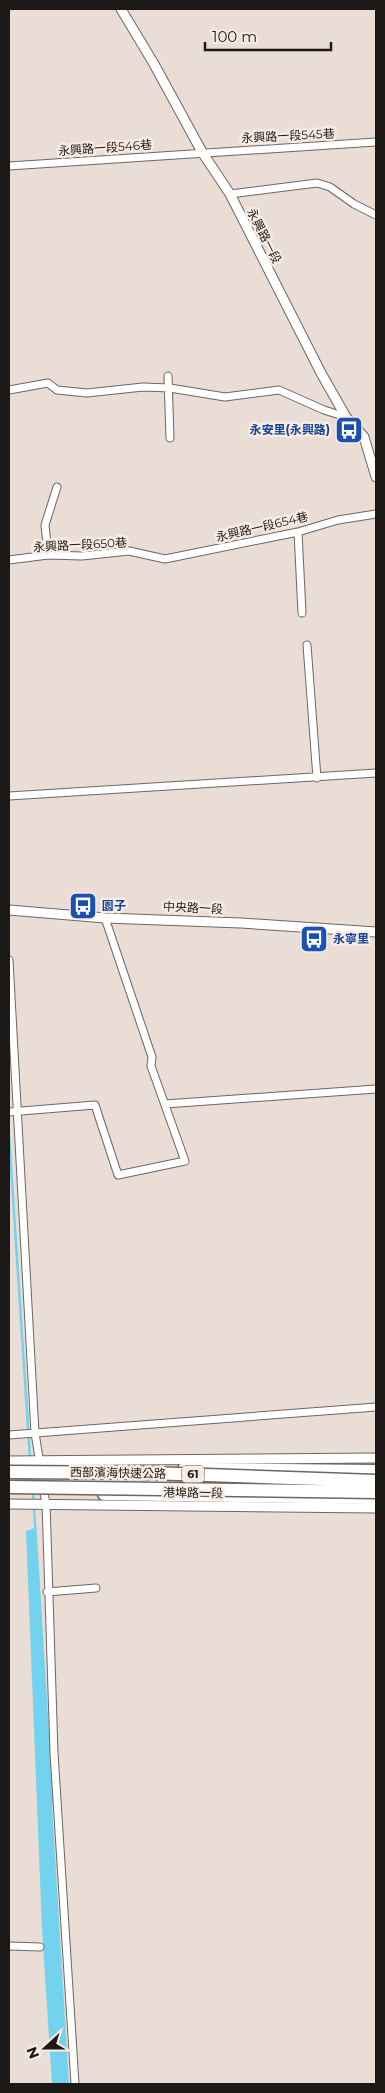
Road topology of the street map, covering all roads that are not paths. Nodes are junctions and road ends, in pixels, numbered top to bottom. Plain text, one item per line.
1 (121, 9) edge
2 (376, 142) edge
3 (202, 152) junction
4 (9, 166) edge
5 (230, 194) junction
6 (376, 215) edge
7 (168, 376) dead end
8 (170, 388) junction
9 (9, 390) edge
10 (346, 416) junction
11 (170, 438) dead end
12 (376, 477) edge
13 (58, 487) dead end
14 (376, 514) edge
15 (298, 532) junction
16 (48, 555) junction
17 (152, 556) joint
18 (9, 560) edge
19 (302, 613) dead end
20 (307, 645) dead end
21 (376, 773) edge
22 (317, 778) junction
23 (9, 796) edge
24 (9, 910) edge
25 (105, 918) junction
26 (376, 932) edge
27 (9, 960) edge
28 (376, 1089) edge
29 (165, 1104) junction
30 (17, 1111) junction
31 (9, 1112) edge
32 (376, 1408) edge
33 (35, 1433) junction
34 (9, 1435) edge
35 (376, 1458) edge
36 (9, 1460) edge
37 (40, 1461) junction
38 (376, 1471) edge
39 (9, 1472) edge
40 (151, 1473) junction
41 (9, 1479) edge
42 (41, 1480) junction
43 (376, 1482) edge
44 (9, 1487) edge
45 (60, 1487) junction
46 (376, 1492) edge
47 (376, 1498) edge
48 (46, 1503) junction
49 (9, 1504) edge
50 (376, 1508) edge
51 (96, 1588) dead end
52 (47, 1592) junction
53 (9, 1946) edge
54 (40, 1946) dead end
55 (75, 2084) edge

1 - 3 street, 永興路一段
2 - 3 street, 永興路一段545巷
3 - 4 street, 永興路一段546巷
3 - 5 street, 永興路一段
5 - 6 street
5 - 10 street, 永興路一段
7 - 8 street
8 - 9 street
8 - 10 street
8 - 11 street
10 - 12 street, 永興路一段
13 - 16 street
14 - 15 street, 永興路一段654巷
15 - 17 street, 永興路一段654巷
15 - 19 street
16 - 17 street, 永興路一段650巷
16 - 18 street, 永興路一段650巷
20 - 22 street
21 - 22 street
22 - 23 street
24 - 25 street, 中央路一段
25 - 26 street, 中央路一段
25 - 29 street
27 - 30 street
28 - 29 street
29 - 30 street
30 - 31 street
30 - 33 street
32 - 33 street
33 - 34 street
33 - 37 street
35 - 37 street
36 - 37 street
37 - 42 street
38 - 40 highway, bridge
39 - 40 highway, 西部濱海快速公路 / 61, bridge
40 - 43 highway, 西部濱海快速公路 / 61, bridge
41 - 42 street, 港埠路一段
42 - 43 street, 港埠路一段
42 - 48 street
44 - 45 highway, 西部濱海快速公路 / 61, bridge
45 - 46 highway, 西部濱海快速公路 / 61, bridge
45 - 47 highway, bridge
48 - 49 street, 港埠路一段
48 - 50 street, 港埠路一段
48 - 52 street
51 - 52 street
52 - 55 street
53 - 54 street

